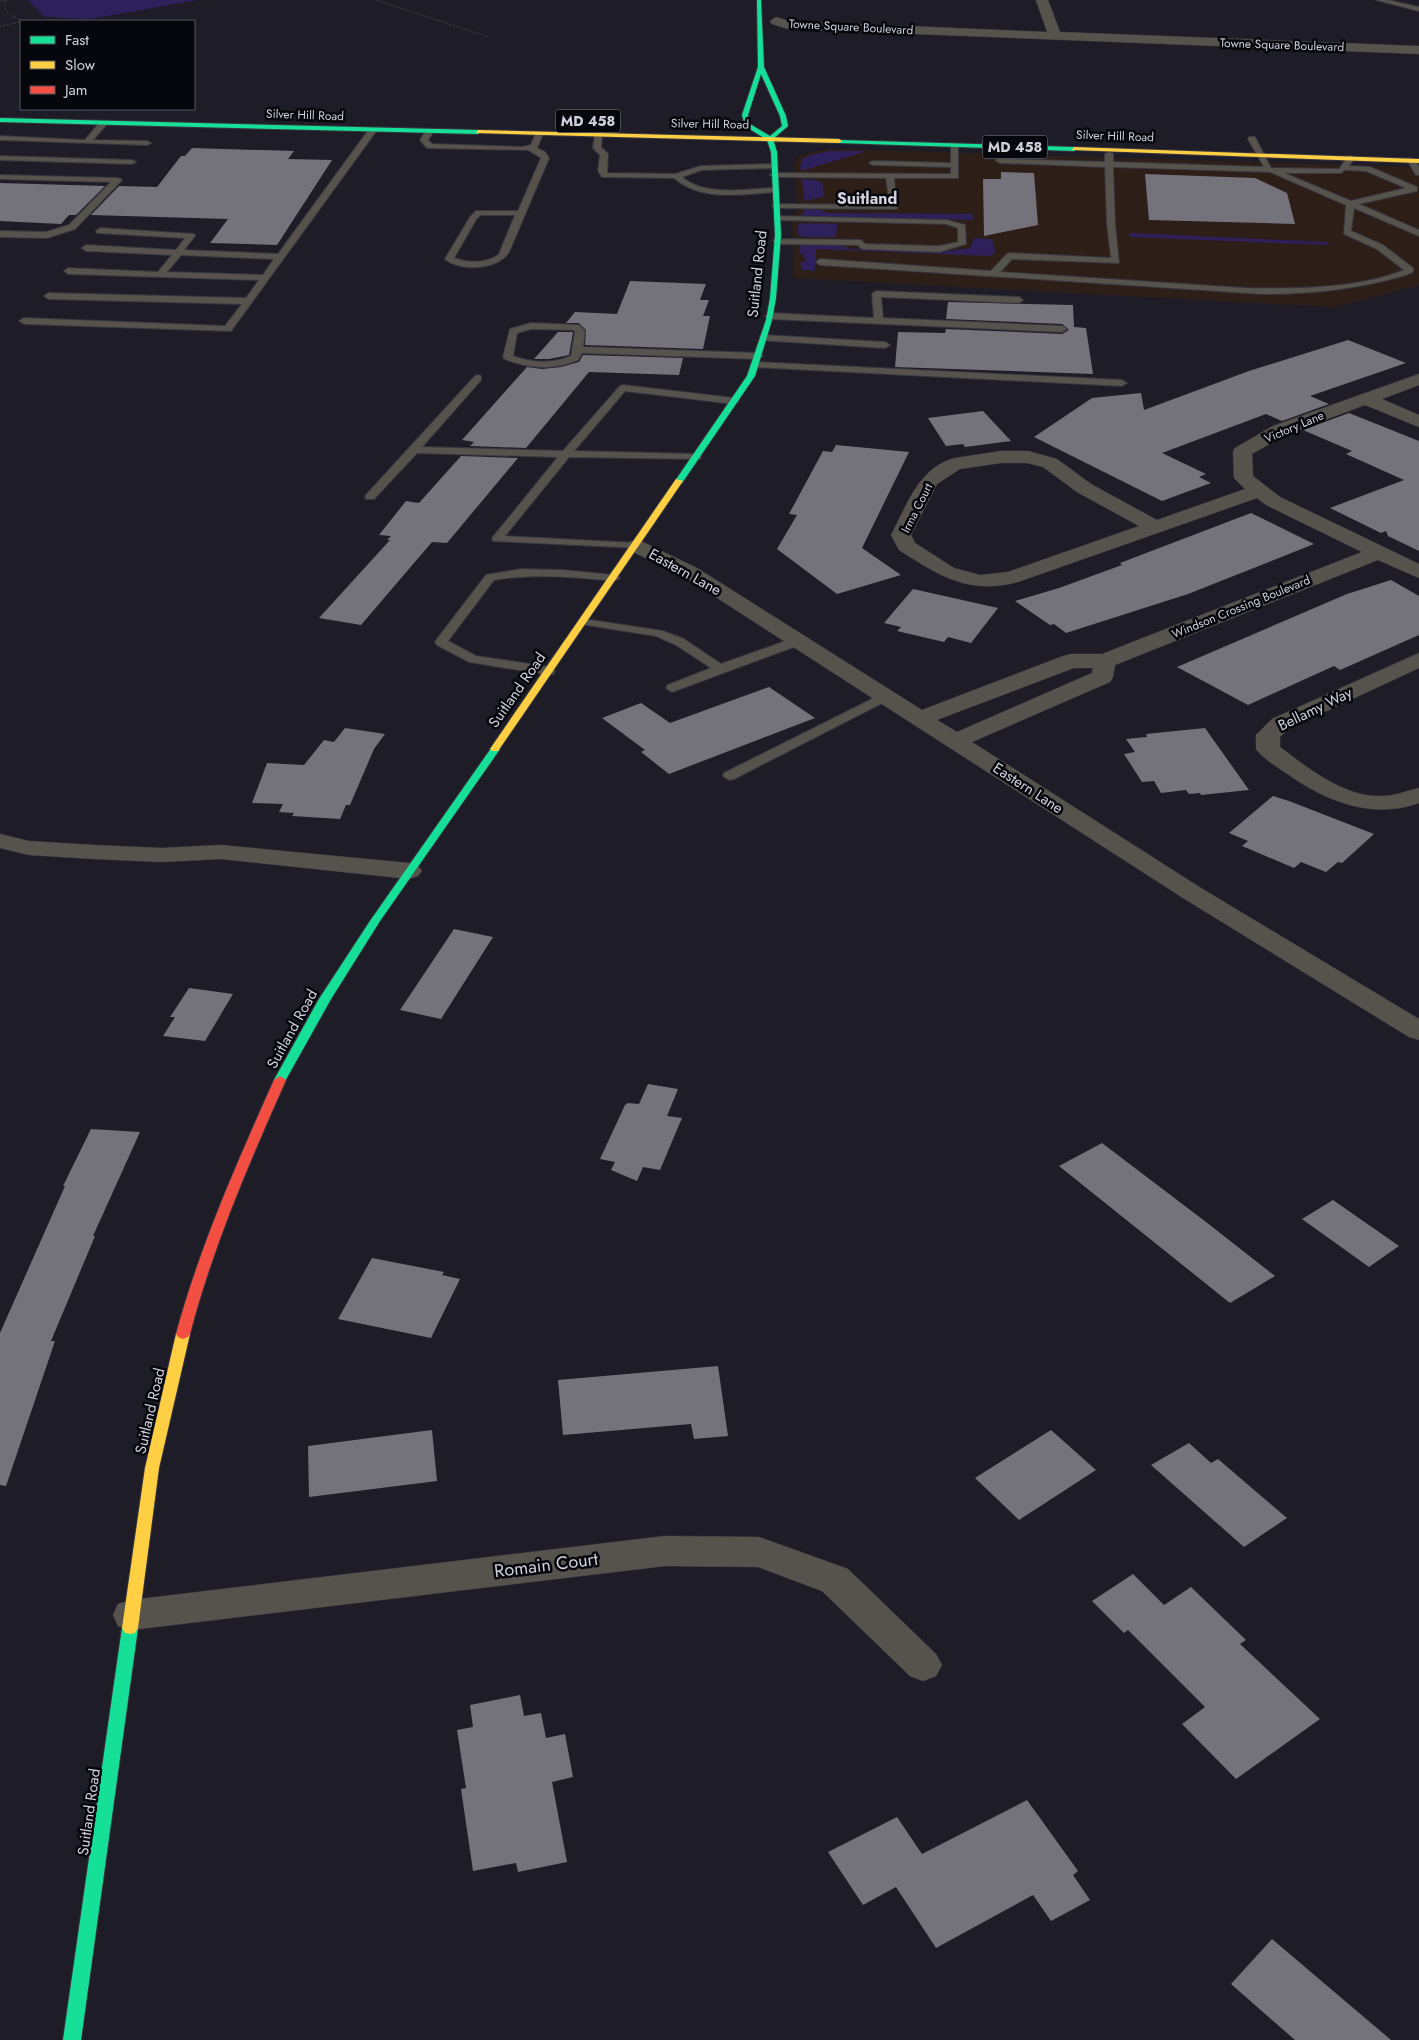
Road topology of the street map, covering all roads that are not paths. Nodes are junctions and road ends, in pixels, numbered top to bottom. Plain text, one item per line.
1 (759, 0) edge
2 (1042, 0) edge
3 (1380, 0) edge
4 (1419, 4) edge
5 (1411, 7) junction
6 (1419, 8) edge
7 (760, 20) junction
8 (1054, 32) junction
9 (1419, 50) edge
10 (761, 67) junction
11 (236, 111) dead end
12 (0, 120) edge
13 (104, 123) junction
14 (742, 125) junction
15 (225, 126) junction
16 (789, 126) junction
17 (373, 130) junction
18 (430, 132) junction
19 (540, 134) junction
20 (598, 135) junction
21 (0, 138) edge
22 (770, 139) junction
23 (1248, 139) joint
24 (1270, 139) dead end
25 (87, 142) junction
26 (147, 143) dead end
27 (954, 145) junction
28 (530, 148) junction
29 (1108, 150) junction
30 (1260, 155) junction
31 (0, 158) edge
32 (1352, 158) junction
33 (1000, 161) dead end
34 (1415, 161) edge
35 (132, 162) dead end
36 (954, 162) junction
37 (1097, 163) junction
38 (1109, 164) junction
39 (1344, 168) junction
40 (774, 170) junction
41 (1271, 170) junction
42 (1419, 173) edge
43 (0, 176) edge
44 (676, 176) junction
45 (872, 176) junction
46 (890, 176) junction
47 (1110, 180) junction
48 (775, 190) junction
49 (1350, 204) junction
50 (776, 206) junction
51 (520, 213) junction
52 (777, 218) junction
53 (100, 231) dead end
54 (1419, 233) edge
55 (0, 234) edge
56 (865, 234) junction
57 (777, 241) junction
58 (900, 243) dead end
59 (962, 244) junction
60 (86, 248) dead end
61 (178, 252) junction
62 (281, 257) junction
63 (820, 262) dead end
64 (68, 271) dead end
65 (161, 274) junction
66 (993, 274) junction
67 (266, 278) junction
68 (48, 296) dead end
69 (1018, 300) dead end
70 (249, 301) junction
71 (770, 316) junction
72 (24, 321) dead end
73 (879, 321) junction
74 (1062, 329) dead end
75 (763, 338) junction
76 (886, 344) dead end
77 (578, 350) junction
78 (756, 360) junction
79 (478, 378) dead end
80 (1419, 379) edge
81 (1122, 383) dead end
82 (1365, 398) junction
83 (734, 401) junction
84 (1419, 422) edge
85 (414, 450) junction
86 (564, 455) junction
87 (696, 457) junction
88 (1260, 490) junction
89 (370, 497) dead end
90 (1155, 527) junction
91 (636, 546) junction
92 (1378, 553) junction
93 (1419, 572) edge
94 (614, 578) junction
95 (584, 622) junction
96 (798, 641) junction
97 (1419, 660) edge
98 (1105, 661) junction
99 (720, 669) junction
100 (549, 671) junction
101 (672, 688) dead end
102 (886, 696) junction
103 (922, 718) junction
104 (956, 741) junction
105 (729, 776) dead end
106 (1419, 795) edge
107 (0, 841) edge
108 (409, 871) junction
109 (1419, 1031) edge
110 (131, 1615) junction
111 (923, 1665) dead end
112 (72, 2040) edge

1 - 7 main road
2 - 8 street
3 - 5 lane
4 - 5 lane
5 - 6 lane
7 - 8 street, Towne Square Boulevard
7 - 10 main road
8 - 9 street, Towne Square Boulevard
10 - 14 main road
10 - 16 main road
11 - 15 main road
12 - 13 main road, Silver Hill Road / MD 458
13 - 15 main road, Silver Hill Road / MD 458
13 - 25 lane
14 - 16 main road, Silver Hill Road
14 - 22 main road
15 - 17 main road, Silver Hill Road / MD 458
16 - 22 main road
17 - 18 main road, Silver Hill Road / MD 458
17 - 62 lane
18 - 19 main road, Silver Hill Road / MD 458
18 - 28 lane
19 - 20 main road, Silver Hill Road / MD 458
19 - 28 lane
20 - 22 main road, Silver Hill Road / MD 458
20 - 44 lane
21 - 25 lane
22 - 27 main road, Silver Hill Road / MD 458
22 - 40 main road, Suitland Road
23 - 24 main road
23 - 30 lane
25 - 26 lane
27 - 29 main road, Silver Hill Road / MD 458
27 - 36 lane
28 - 51 lane
29 - 30 main road, Silver Hill Road / MD 458
29 - 38 lane
30 - 32 main road, Silver Hill Road / MD 458
30 - 41 lane
31 - 35 lane
32 - 34 main road, Silver Hill Road / MD 458
32 - 39 lane
33 - 37 lane
34 - 42 lane
36 - 45 lane
36 - 46 lane
37 - 38 lane
37 - 47 lane
38 - 41 lane
38 - 47 lane
39 - 41 lane
39 - 49 lane
40 - 44 lane
40 - 45 lane
40 - 48 main road, Suitland Road
41 - 49 lane
43 - 55 lane
44 - 48 lane
45 - 46 lane
46 - 50 lane
47 - 66 lane
48 - 50 main road, Suitland Road
49 - 54 lane
49 - 66 lane
50 - 52 main road, Suitland Road
51 - 51 lane
52 - 56 lane
52 - 57 main road, Suitland Road
53 - 61 lane
56 - 57 lane
56 - 59 lane
56 - 59 lane
57 - 71 main road, Suitland Road
58 - 59 lane
60 - 61 lane
61 - 62 lane
61 - 65 lane
62 - 67 lane
63 - 66 lane
64 - 65 lane
65 - 67 lane
67 - 70 lane
68 - 70 lane
69 - 73 lane
70 - 72 lane
71 - 73 lane
71 - 75 main road, Suitland Road
73 - 74 lane
75 - 76 lane
75 - 78 main road, Suitland Road
77 - 77 lane
77 - 78 lane
78 - 81 lane
78 - 83 main road, Suitland Road
79 - 85 lane
80 - 82 street, Victory Lane
82 - 84 street
82 - 88 street, Victory Lane
83 - 86 lane
83 - 87 main road, Suitland Road
85 - 86 lane
85 - 89 lane
86 - 87 lane
86 - 91 lane
87 - 91 main road, Suitland Road
88 - 90 street, Irma Court
88 - 92 street, Victory Lane
90 - 90 street, Irma Court
91 - 94 main road, Suitland Road
91 - 96 street, Eastern Lane
92 - 93 street, Victory Lane
92 - 98 street, Windson Crossing Boulevard
94 - 95 main road, Suitland Road
94 - 100 lane
95 - 99 lane
95 - 100 main road, Suitland Road
96 - 99 lane
96 - 102 street, Eastern Lane
97 - 106 street, Bellamy Way
98 - 103 street, Windson Crossing Boulevard
98 - 104 street
99 - 101 lane
100 - 108 main road, Suitland Road
102 - 103 street, Eastern Lane
102 - 105 lane
103 - 104 street, Eastern Lane
104 - 109 street, Eastern Lane
107 - 108 street
108 - 110 main road, Suitland Road
110 - 111 street, Romain Court
110 - 112 main road, Suitland Road

